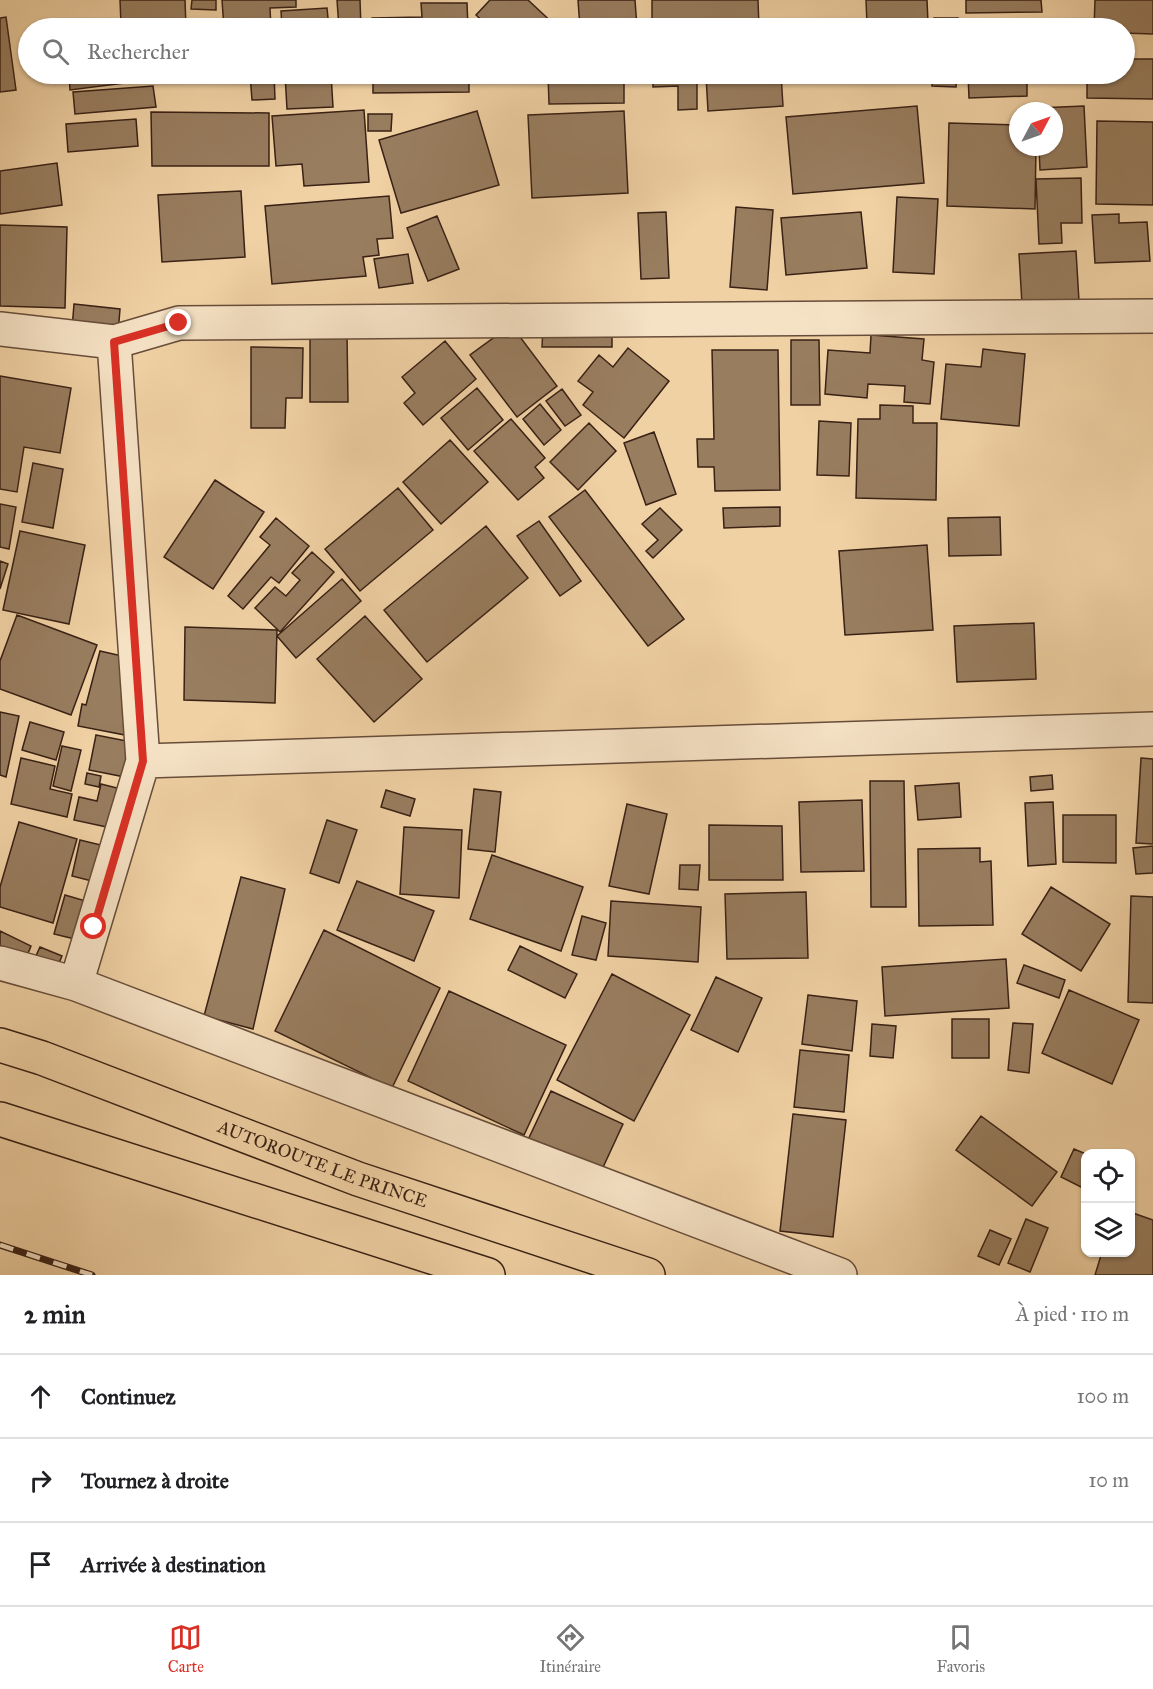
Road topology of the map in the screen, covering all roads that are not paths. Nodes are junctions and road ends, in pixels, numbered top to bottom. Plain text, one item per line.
1 (1153, 316) edge
2 (0, 329) edge
3 (114, 342) junction
4 (1153, 729) edge
5 (143, 761) junction
6 (0, 963) edge
7 (76, 984) junction
8 (0, 1045) edge
9 (0, 1119) edge
10 (826, 1273) edge
11 (488, 1275) edge
12 (648, 1275) edge

1 - 3 street
2 - 3 street
3 - 5 street
4 - 5 street
5 - 7 street
6 - 7 street
7 - 10 street
8 - 12 main road, AUTOROUTE LE PRINCE
9 - 11 main road

